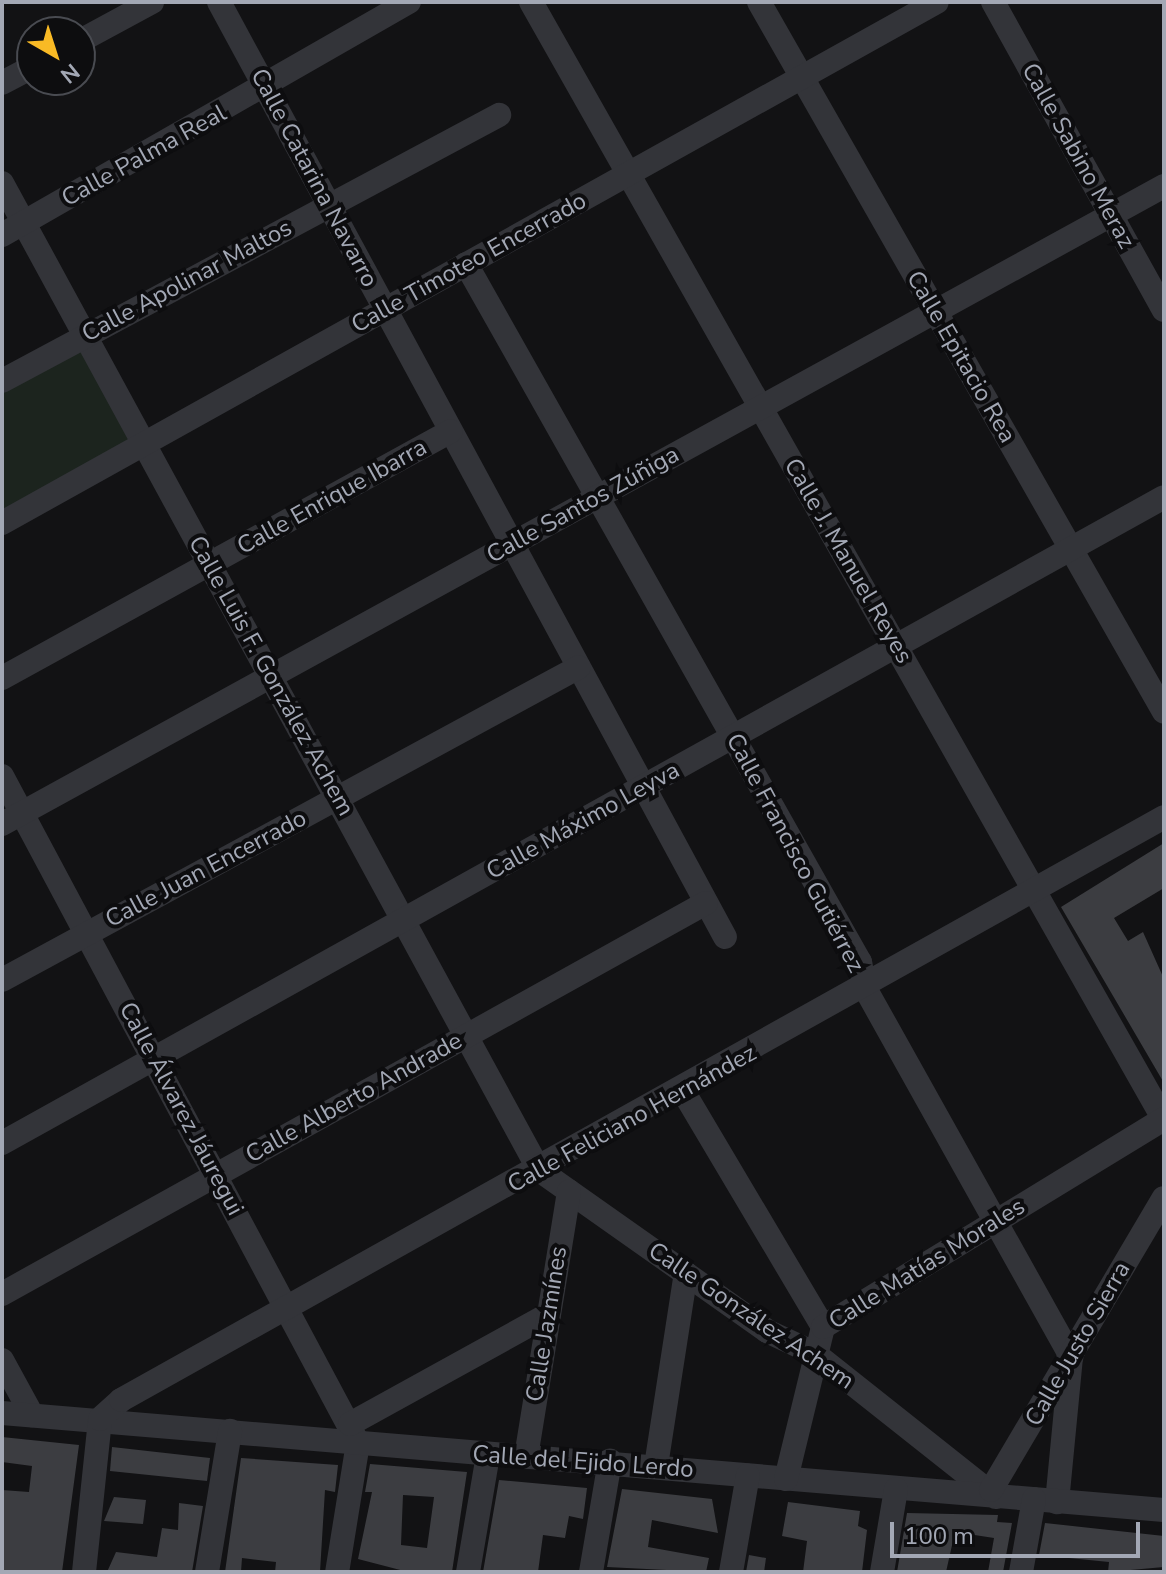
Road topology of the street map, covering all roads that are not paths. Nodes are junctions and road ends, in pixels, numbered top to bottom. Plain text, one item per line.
1 (152, 2) edge
2 (219, 2) edge
3 (409, 2) edge
4 (531, 2) edge
5 (759, 2) edge
6 (937, 2) edge
7 (993, 2) edge
8 (96, 32) edge
9 (802, 77) junction
10 (266, 88) junction
11 (499, 115) dead end
12 (629, 174) junction
13 (2, 183) edge
14 (1164, 186) edge
15 (329, 205) junction
16 (1111, 215) junction
17 (24, 223) junction
18 (2, 235) edge
19 (466, 264) junction
20 (385, 310) junction
21 (1164, 310) edge
22 (935, 311) junction
23 (83, 336) junction
24 (2, 381) edge
25 (761, 407) junction
26 (451, 431) junction
27 (144, 444) junction
28 (597, 497) junction
29 (1164, 497) edge
30 (2, 523) edge
31 (512, 544) junction
32 (1071, 550) junction
33 (209, 564) junction
34 (897, 648) junction
35 (579, 667) junction
36 (271, 676) junction
37 (2, 678) edge
38 (1164, 712) edge
39 (733, 738) junction
40 (2, 776) edge
41 (644, 787) junction
42 (338, 798) junction
43 (1164, 817) edge
44 (12, 818) edge
45 (1035, 891) junction
46 (706, 903) junction
47 (405, 919) junction
48 (87, 934) junction
49 (725, 937) dead end
50 (2, 980) edge
51 (865, 988) junction
52 (468, 1035) junction
53 (153, 1058) junction
54 (683, 1091) junction
55 (1164, 1119) edge
56 (2, 1143) edge
57 (539, 1170) junction
58 (216, 1175) junction
59 (569, 1191) junction
60 (1164, 1198) edge
61 (995, 1220) junction
62 (686, 1273) junction
63 (2, 1294) edge
64 (287, 1308) junction
65 (549, 1314) junction
66 (823, 1327) junction
67 (814, 1353) junction
68 (1071, 1357) junction
69 (2, 1360) edge
70 (2, 1413) edge
71 (32, 1415) junction
72 (100, 1419) junction
73 (230, 1431) junction
74 (354, 1434) junction
75 (488, 1455) junction
76 (526, 1457) junction
77 (610, 1461) junction
78 (656, 1466) junction
79 (748, 1475) junction
80 (786, 1479) junction
81 (896, 1489) junction
82 (994, 1494) junction
83 (1046, 1501) junction
84 (1164, 1510) edge
85 (84, 1572) edge
86 (207, 1572) edge
87 (337, 1572) edge
88 (468, 1572) edge
89 (591, 1572) edge
90 (731, 1572) edge
91 (882, 1572) edge
92 (1021, 1572) edge

1 - 8 street
2 - 10 street, Calle Catarina Navarro
3 - 10 street, Calle Palma Real
4 - 12 street, Calle J. Manuel Reyes
5 - 9 street, Calle Epitacio Rea
6 - 9 street, Calle Timoteo Encerrado
7 - 16 street, Calle Sabino Meraz
9 - 12 street, Calle Timoteo Encerrado
9 - 22 street, Calle Epitacio Rea
10 - 15 street, Calle Catarina Navarro
10 - 17 street, Calle Palma Real
11 - 15 street, Calle Apolinar Maltos
12 - 19 street, Calle Timoteo Encerrado
12 - 25 street, Calle J. Manuel Reyes
13 - 17 street, Calle Luis F. González Achem
14 - 16 street, Calle Santos Zúñiga
15 - 20 street, Calle Catarina Navarro
15 - 23 street, Calle Apolinar Maltos
16 - 21 street, Calle Sabino Meraz
16 - 22 street, Calle Santos Zúñiga
17 - 18 street, Calle Palma Real
17 - 23 street, Calle Luis F. González Achem
19 - 20 street, Calle Timoteo Encerrado
19 - 28 street, Calle Francisco Gutiérrez
20 - 26 street, Calle Catarina Navarro
20 - 27 street, Calle Timoteo Encerrado
22 - 25 street, Calle Santos Zúñiga
22 - 32 street, Calle Epitacio Rea
23 - 24 street, Calle Apolinar Maltos
23 - 27 street, Calle Luis F. González Achem
25 - 28 street, Calle Santos Zúñiga
25 - 34 street, Calle J. Manuel Reyes
26 - 31 street, Calle Catarina Navarro
26 - 33 street, Calle Enrique Ibarra
27 - 30 street, Calle Timoteo Encerrado
27 - 33 street, Calle Luis F. González Achem
28 - 31 street, Calle Santos Zúñiga
28 - 39 street, Calle Francisco Gutiérrez
29 - 32 street, Calle Máximo Leyva
31 - 35 street, Calle Catarina Navarro
31 - 36 street, Calle Santos Zúñiga
32 - 34 street, Calle Máximo Leyva
32 - 38 street, Calle Epitacio Rea
33 - 36 street, Calle Luis F. González Achem
33 - 37 street, Calle Enrique Ibarra
34 - 39 street, Calle Máximo Leyva
34 - 45 street, Calle J. Manuel Reyes
35 - 41 street, Calle Catarina Navarro
35 - 42 street, Calle Juan Encerrado
36 - 42 street, Calle Luis F. González Achem
36 - 44 street, Calle Santos Zúñiga
39 - 41 street, Calle Máximo Leyva
39 - 51 street, Calle Francisco Gutiérrez
40 - 44 street, Calle Álvarez Jáuregui
41 - 46 street, Calle Catarina Navarro
41 - 47 street, Calle Máximo Leyva
42 - 47 street, Calle Luis F. González Achem
42 - 48 street, Calle Juan Encerrado
43 - 45 street, Calle Feliciano Hernández
44 - 48 street, Calle Álvarez Jáuregui
45 - 51 street, Calle Feliciano Hernández
45 - 55 street, Calle J. Manuel Reyes
46 - 49 street, Calle Catarina Navarro
46 - 52 street, Calle Alberto Andrade
47 - 52 street, Calle Luis F. González Achem
47 - 53 street, Calle Máximo Leyva
48 - 50 street, Calle Juan Encerrado
48 - 53 street, Calle Álvarez Jáuregui
51 - 54 street, Calle Feliciano Hernández
51 - 61 street, Calle Francisco Gutiérrez
52 - 57 street, Calle Luis F. González Achem
52 - 58 street, Calle Alberto Andrade
53 - 56 street, Calle Máximo Leyva
53 - 58 street, Calle Álvarez Jáuregui
54 - 57 street, Calle Feliciano Hernández
54 - 66 street
55 - 61 street, Calle Matías Morales
57 - 59 street, Calle González Achem
57 - 64 street, Calle Feliciano Hernández
58 - 63 street, Calle Alberto Andrade
58 - 64 street, Calle Álvarez Jáuregui
59 - 62 street, Calle González Achem
59 - 65 street, Calle Jazmínes
60 - 68 street, Calle Justo Sierra
61 - 66 street, Calle Matías Morales
61 - 68 street, Calle Francisco Gutiérrez
62 - 67 street, Calle González Achem
62 - 78 street
64 - 72 street, Calle Feliciano Hernández
64 - 74 street, Calle Álvarez Jáuregui
65 - 74 street
65 - 76 street, Calle Jazmínes
66 - 67 street, Calle Matías Morales
67 - 80 street, Calle Matías Morales
67 - 82 street, Calle González Achem
68 - 82 street, Calle Justo Sierra
68 - 83 street
69 - 71 street
70 - 71 street, Calle del Ejido Lerdo
71 - 72 street, Calle del Ejido Lerdo
72 - 73 street, Calle del Ejido Lerdo
72 - 85 street
73 - 74 street, Calle del Ejido Lerdo
73 - 86 street
74 - 75 street, Calle del Ejido Lerdo
74 - 87 street
75 - 76 street, Calle del Ejido Lerdo
75 - 88 street
76 - 77 street, Calle del Ejido Lerdo
77 - 78 street, Calle del Ejido Lerdo
77 - 89 street
78 - 79 street, Calle del Ejido Lerdo
79 - 80 street, Calle del Ejido Lerdo
79 - 90 street
80 - 81 street, Calle del Ejido Lerdo
81 - 82 street, Calle del Ejido Lerdo
81 - 91 street
82 - 83 street, Calle del Ejido Lerdo
83 - 84 street, Calle del Ejido Lerdo
83 - 92 street

